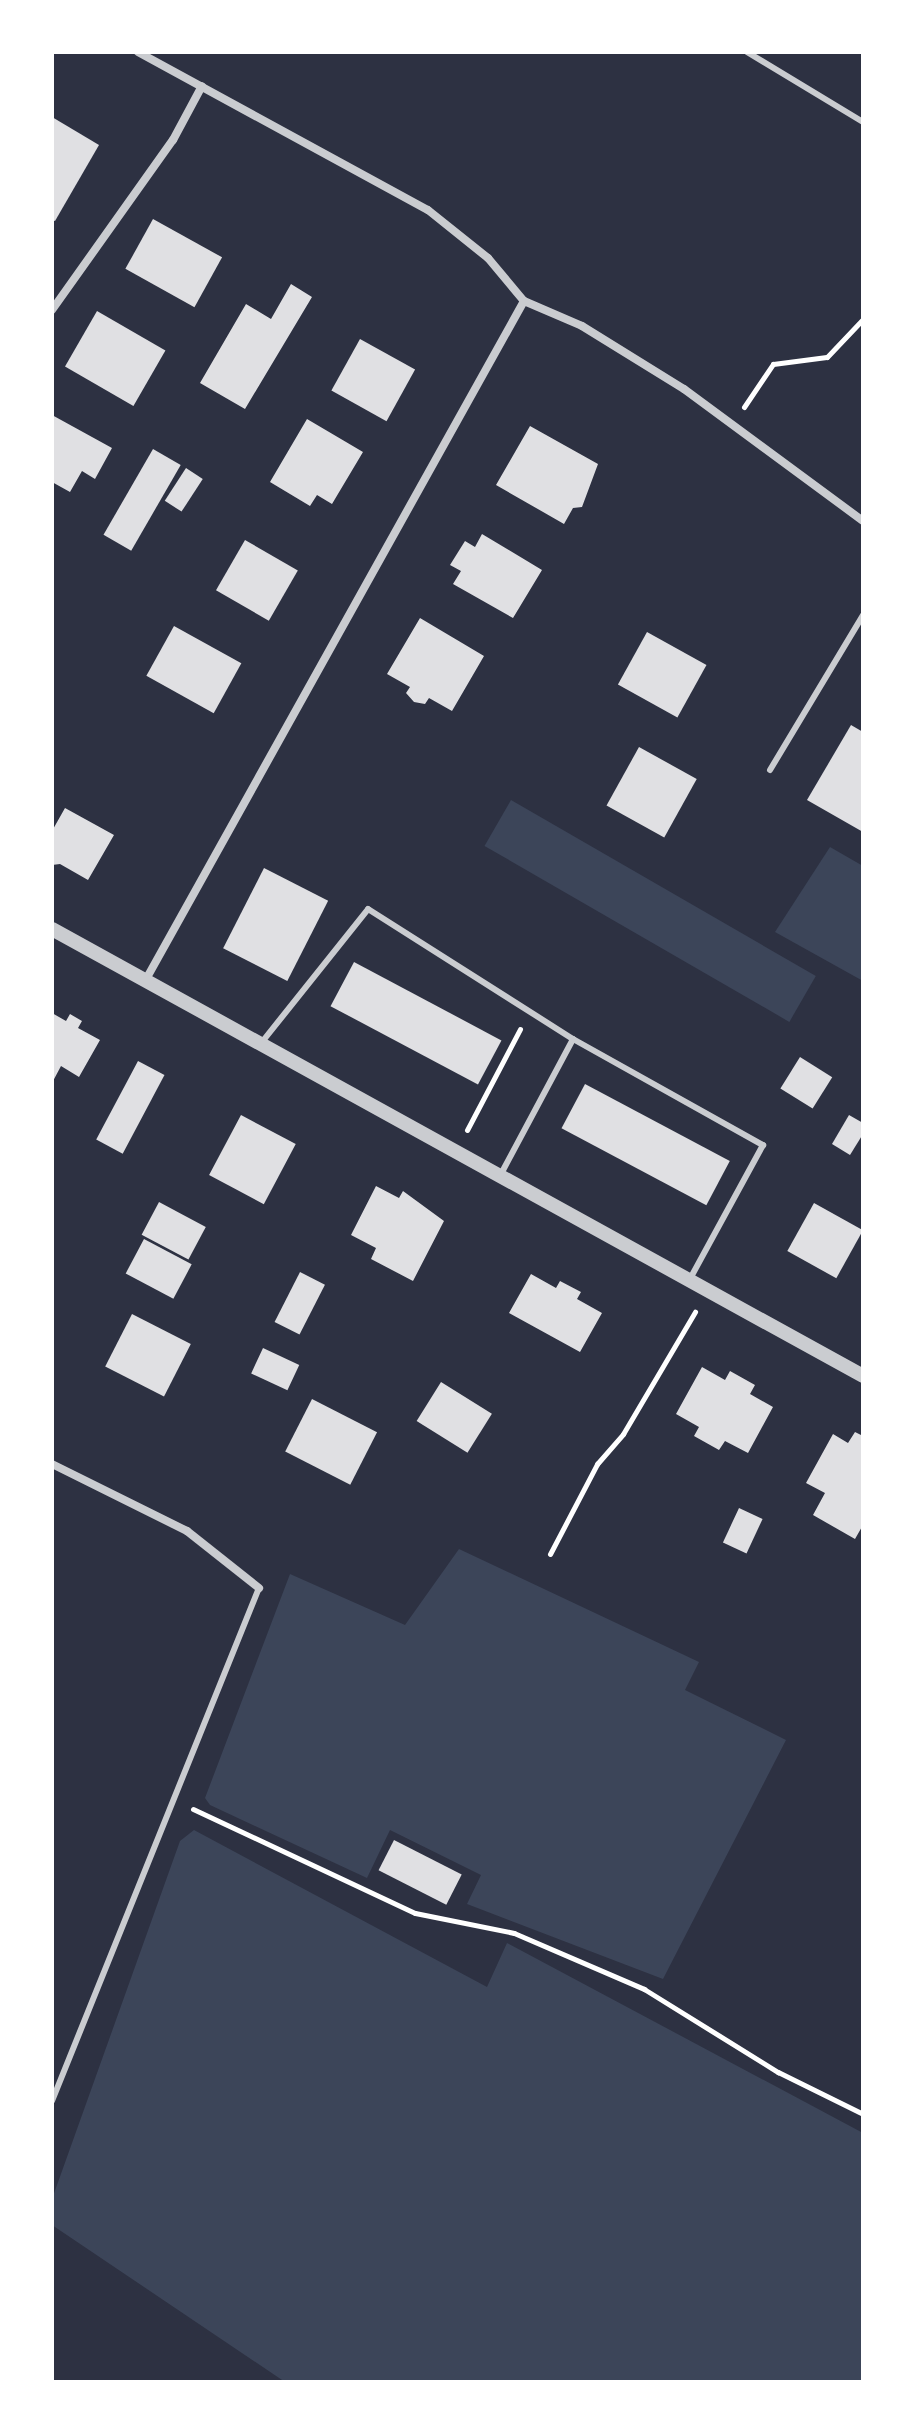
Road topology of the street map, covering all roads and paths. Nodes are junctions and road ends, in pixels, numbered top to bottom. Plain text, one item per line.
1 (138, 52) edge
2 (747, 52) edge
3 (202, 86) junction
4 (863, 122) edge
5 (524, 301) junction
6 (52, 310) edge
7 (863, 319) edge
8 (733, 425) junction
9 (863, 521) edge
10 (863, 615) edge
11 (770, 770) dead end
12 (52, 929) edge
13 (145, 982) junction
14 (529, 1011) junction
15 (573, 1039) junction
16 (260, 1045) junction
17 (456, 1152) junction
18 (500, 1177) junction
19 (689, 1281) junction
20 (707, 1291) junction
21 (863, 1376) edge
22 (52, 1464) edge
23 (550, 1554) dead end
24 (259, 1588) joint
25 (173, 1800) junction
26 (52, 2101) edge
27 (863, 2114) edge

1 - 3 street
2 - 4 lane
3 - 5 street
3 - 6 street
5 - 8 street
5 - 13 street
7 - 8 path
8 - 9 street
10 - 11 lane
12 - 13 street
13 - 16 street
14 - 15 lane
14 - 16 lane
14 - 17 path
15 - 18 lane
15 - 19 lane
16 - 17 street
17 - 18 street
18 - 19 street
19 - 20 street
20 - 21 street
20 - 23 path
22 - 24 street
24 - 25 lane
25 - 26 lane
25 - 27 path

